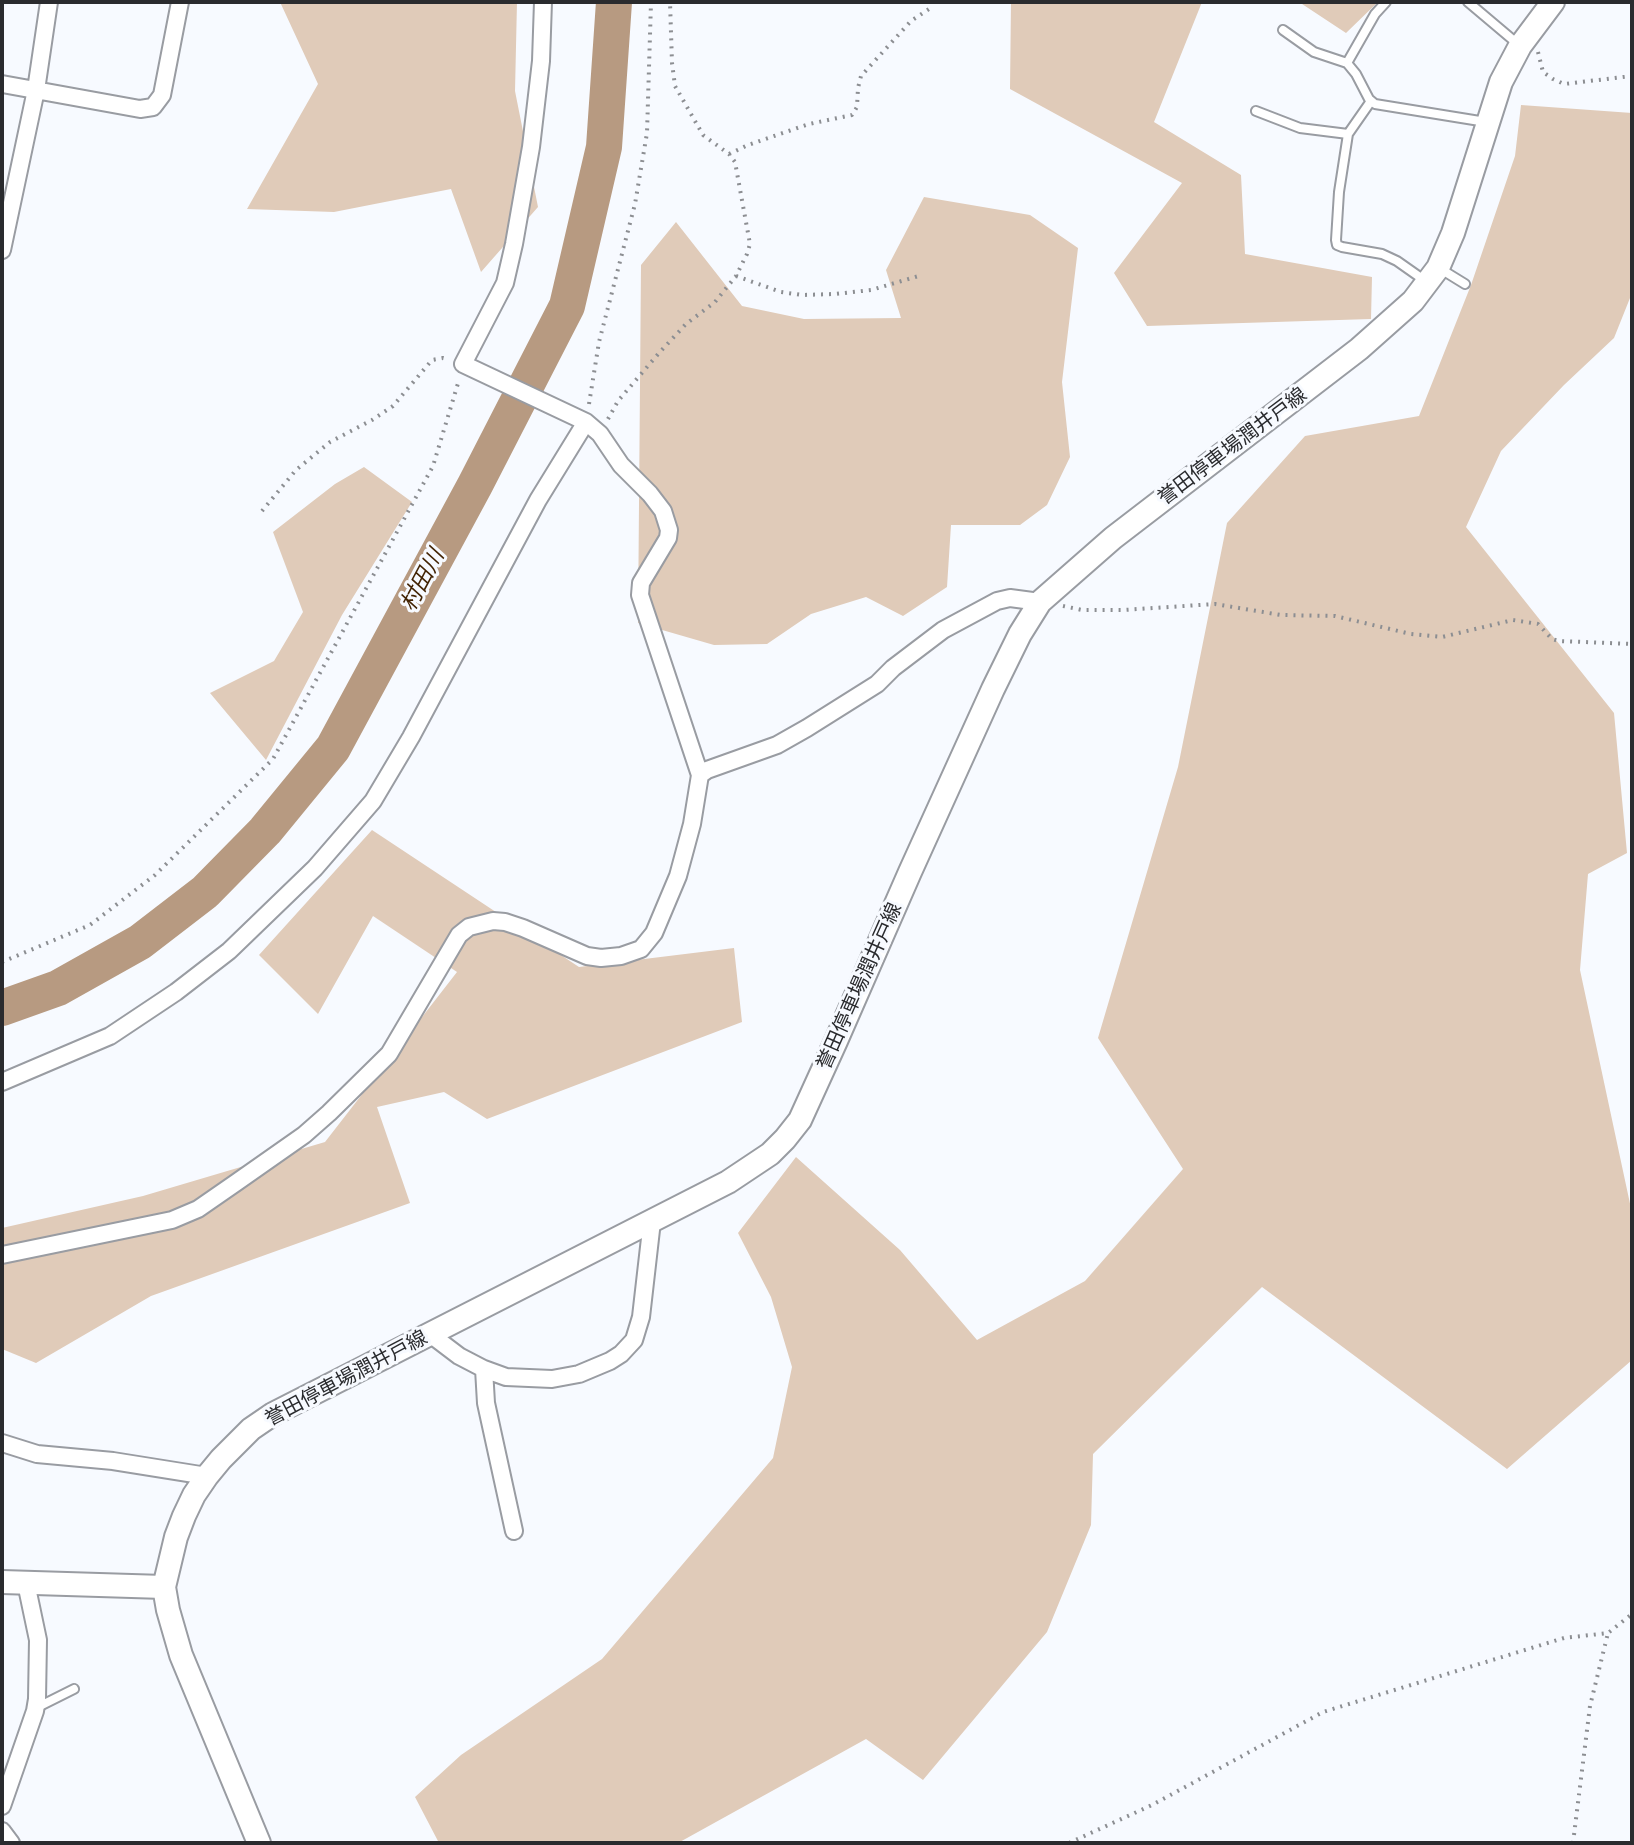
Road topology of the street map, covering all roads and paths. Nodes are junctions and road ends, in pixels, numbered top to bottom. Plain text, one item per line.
1 (49, 2) edge
2 (180, 2) edge
3 (543, 2) edge
4 (651, 2) edge
5 (670, 2) edge
6 (1386, 2) edge
7 (1468, 2) edge
8 (1553, 2) edge
9 (929, 9) dead end
10 (1283, 30) dead end
11 (1520, 46) junction
12 (1347, 63) junction
13 (1632, 76) edge
14 (2, 84) edge
15 (36, 90) junction
16 (1371, 101) junction
17 (1256, 111) dead end
18 (1487, 122) junction
19 (1348, 134) junction
20 (729, 154) junction
21 (2, 250) edge
22 (922, 275) dead end
23 (1433, 275) junction
24 (736, 276) junction
25 (1465, 284) dead end
26 (463, 364) junction
27 (586, 422) junction
28 (600, 434) junction
29 (262, 511) dead end
30 (1040, 602) junction
31 (1632, 644) edge
32 (700, 775) junction
33 (2, 962) edge
34 (2, 1082) edge
35 (652, 1221) junction
36 (2, 1255) edge
37 (430, 1334) junction
38 (484, 1369) junction
39 (2, 1443) edge
40 (207, 1476) junction
41 (514, 1531) dead end
42 (2, 1582) edge
43 (26, 1583) junction
44 (164, 1587) junction
45 (1632, 1614) edge
46 (1608, 1633) junction
47 (74, 1689) dead end
48 (36, 1708) junction
49 (2, 1806) edge
50 (2, 1831) edge
51 (11, 1843) edge
52 (259, 1843) edge
53 (1069, 1843) edge
54 (1573, 1843) edge

1 - 15 street
2 - 15 street
3 - 26 street
4 - 27 path
5 - 20 path
6 - 12 lane
7 - 11 lane
8 - 11 main road, 誉田停車場潤井戸線
9 - 20 path
10 - 12 lane
11 - 13 path
11 - 18 main road, 誉田停車場潤井戸線
12 - 16 lane
14 - 15 street
15 - 21 street
16 - 18 lane
16 - 19 lane
17 - 19 lane
18 - 23 main road, 誉田停車場潤井戸線
19 - 23 lane
20 - 24 path
22 - 24 path
23 - 25 lane
23 - 30 main road, 誉田停車場潤井戸線
24 - 28 path
26 - 27 street
26 - 29 path
26 - 33 path
27 - 28 street
27 - 34 street
28 - 32 street
30 - 31 path
30 - 32 street
30 - 35 main road, 誉田停車場潤井戸線
32 - 36 street
35 - 37 main road, 誉田停車場潤井戸線
35 - 38 street
37 - 38 street
37 - 40 main road, 誉田停車場潤井戸線
38 - 41 street
39 - 40 street
40 - 44 main road, 誉田停車場潤井戸線
42 - 43 main road
43 - 44 main road
43 - 48 street
44 - 52 main road, 誉田停車場潤井戸線
45 - 46 path
46 - 53 path
46 - 54 path
47 - 48 lane
48 - 49 street
50 - 51 street

